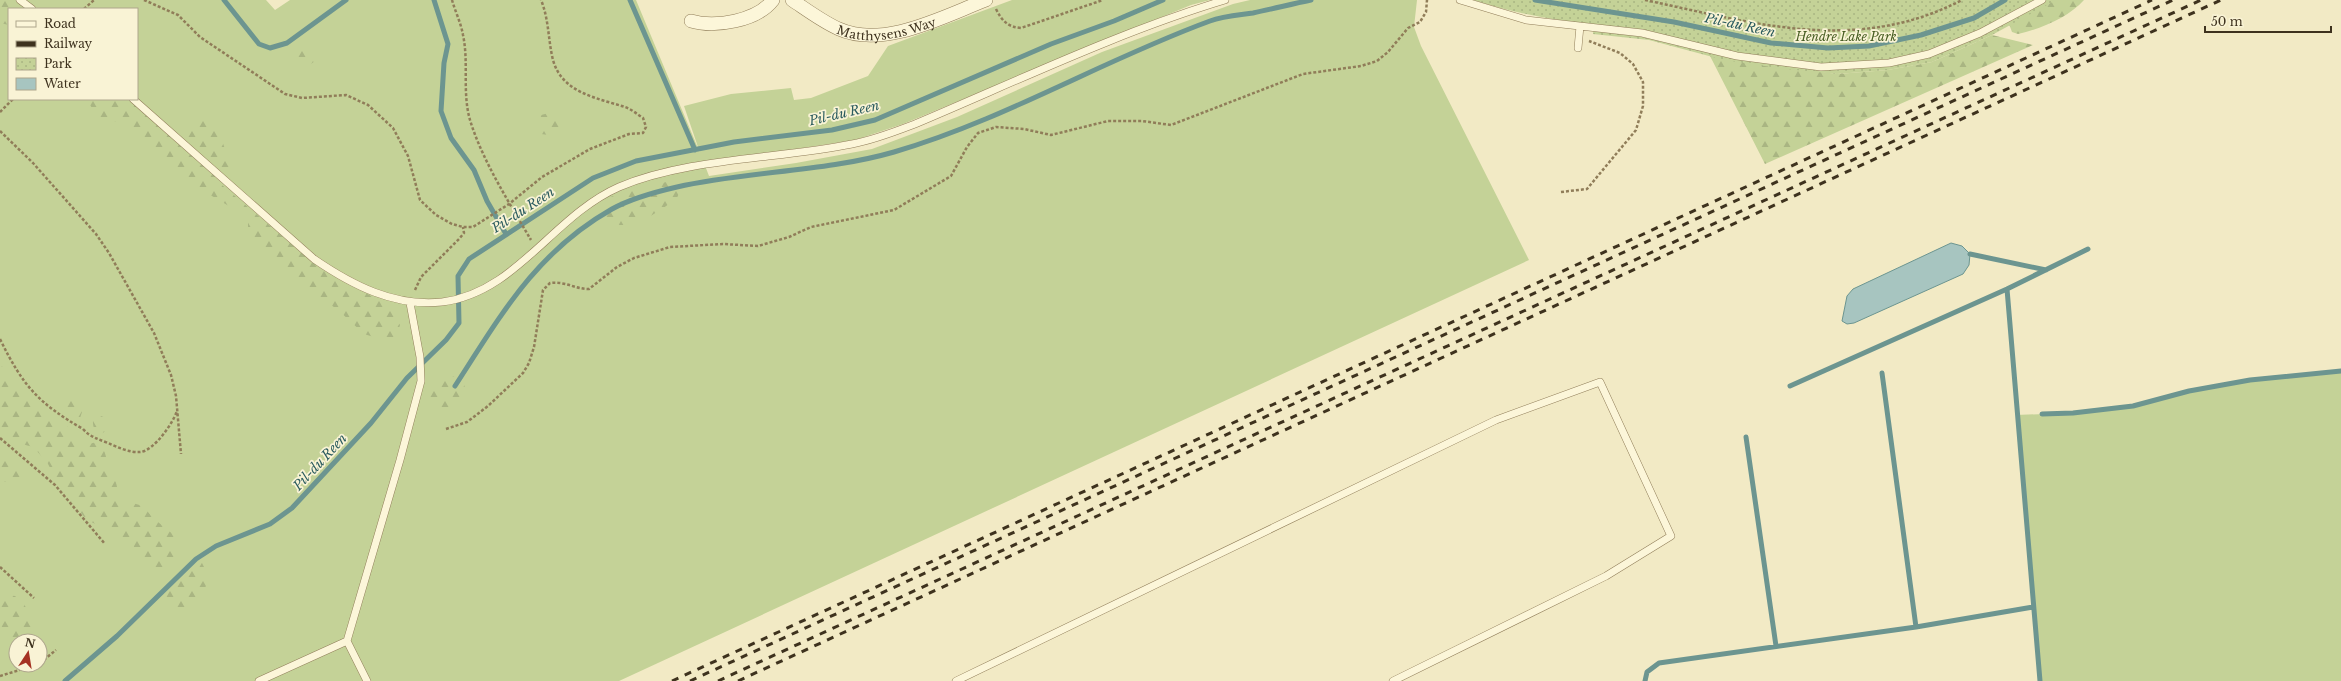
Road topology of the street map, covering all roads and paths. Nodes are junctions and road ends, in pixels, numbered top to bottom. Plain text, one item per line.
1 (20, 0) edge
2 (94, 0) edge
3 (144, 0) edge
4 (452, 0) edge
5 (541, 0) edge
6 (773, 0) edge
7 (792, 0) edge
8 (1103, 0) edge
9 (1225, 0) edge
10 (1427, 0) edge
11 (1460, 0) edge
12 (1645, 0) edge
13 (1962, 0) edge
14 (2042, 0) edge
15 (990, 3) edge
16 (31, 8) edge
17 (85, 8) edge
18 (691, 21) dead end
19 (1580, 26) junction
20 (1579, 39) junction
21 (1578, 48) dead end
22 (12, 100) edge
23 (134, 100) edge
24 (0, 112) edge
25 (0, 131) edge
26 (1561, 192) dead end
27 (509, 204) junction
28 (463, 227) junction
29 (527, 233) dead end
30 (410, 303) junction
31 (0, 339) edge
32 (177, 410) junction
33 (446, 429) dead end
34 (0, 438) edge
35 (181, 454) dead end
36 (105, 544) dead end
37 (0, 567) edge
38 (34, 598) dead end
39 (347, 641) junction
40 (56, 650) dead end
41 (48, 656) edge
42 (10, 673) edge
43 (0, 676) edge
44 (259, 681) edge
45 (367, 681) edge
46 (956, 681) edge
47 (1393, 681) edge

1 - 16 lane
2 - 17 path
3 - 28 path
4 - 27 path
5 - 27 path
6 - 18 street
7 - 15 street, Matthysens Way
8 - 15 path
9 - 30 lane
10 - 33 path
11 - 19 lane
12 - 13 path
14 - 19 lane
19 - 20 lane
20 - 21 lane
20 - 26 path
22 - 24 path
23 - 30 lane
25 - 32 path
27 - 28 path
27 - 29 path
28 - 30 path
30 - 39 lane
31 - 32 path
32 - 35 path
34 - 36 path
37 - 38 path
39 - 44 lane
39 - 45 lane
40 - 41 path
42 - 43 path
46 - 47 lane

